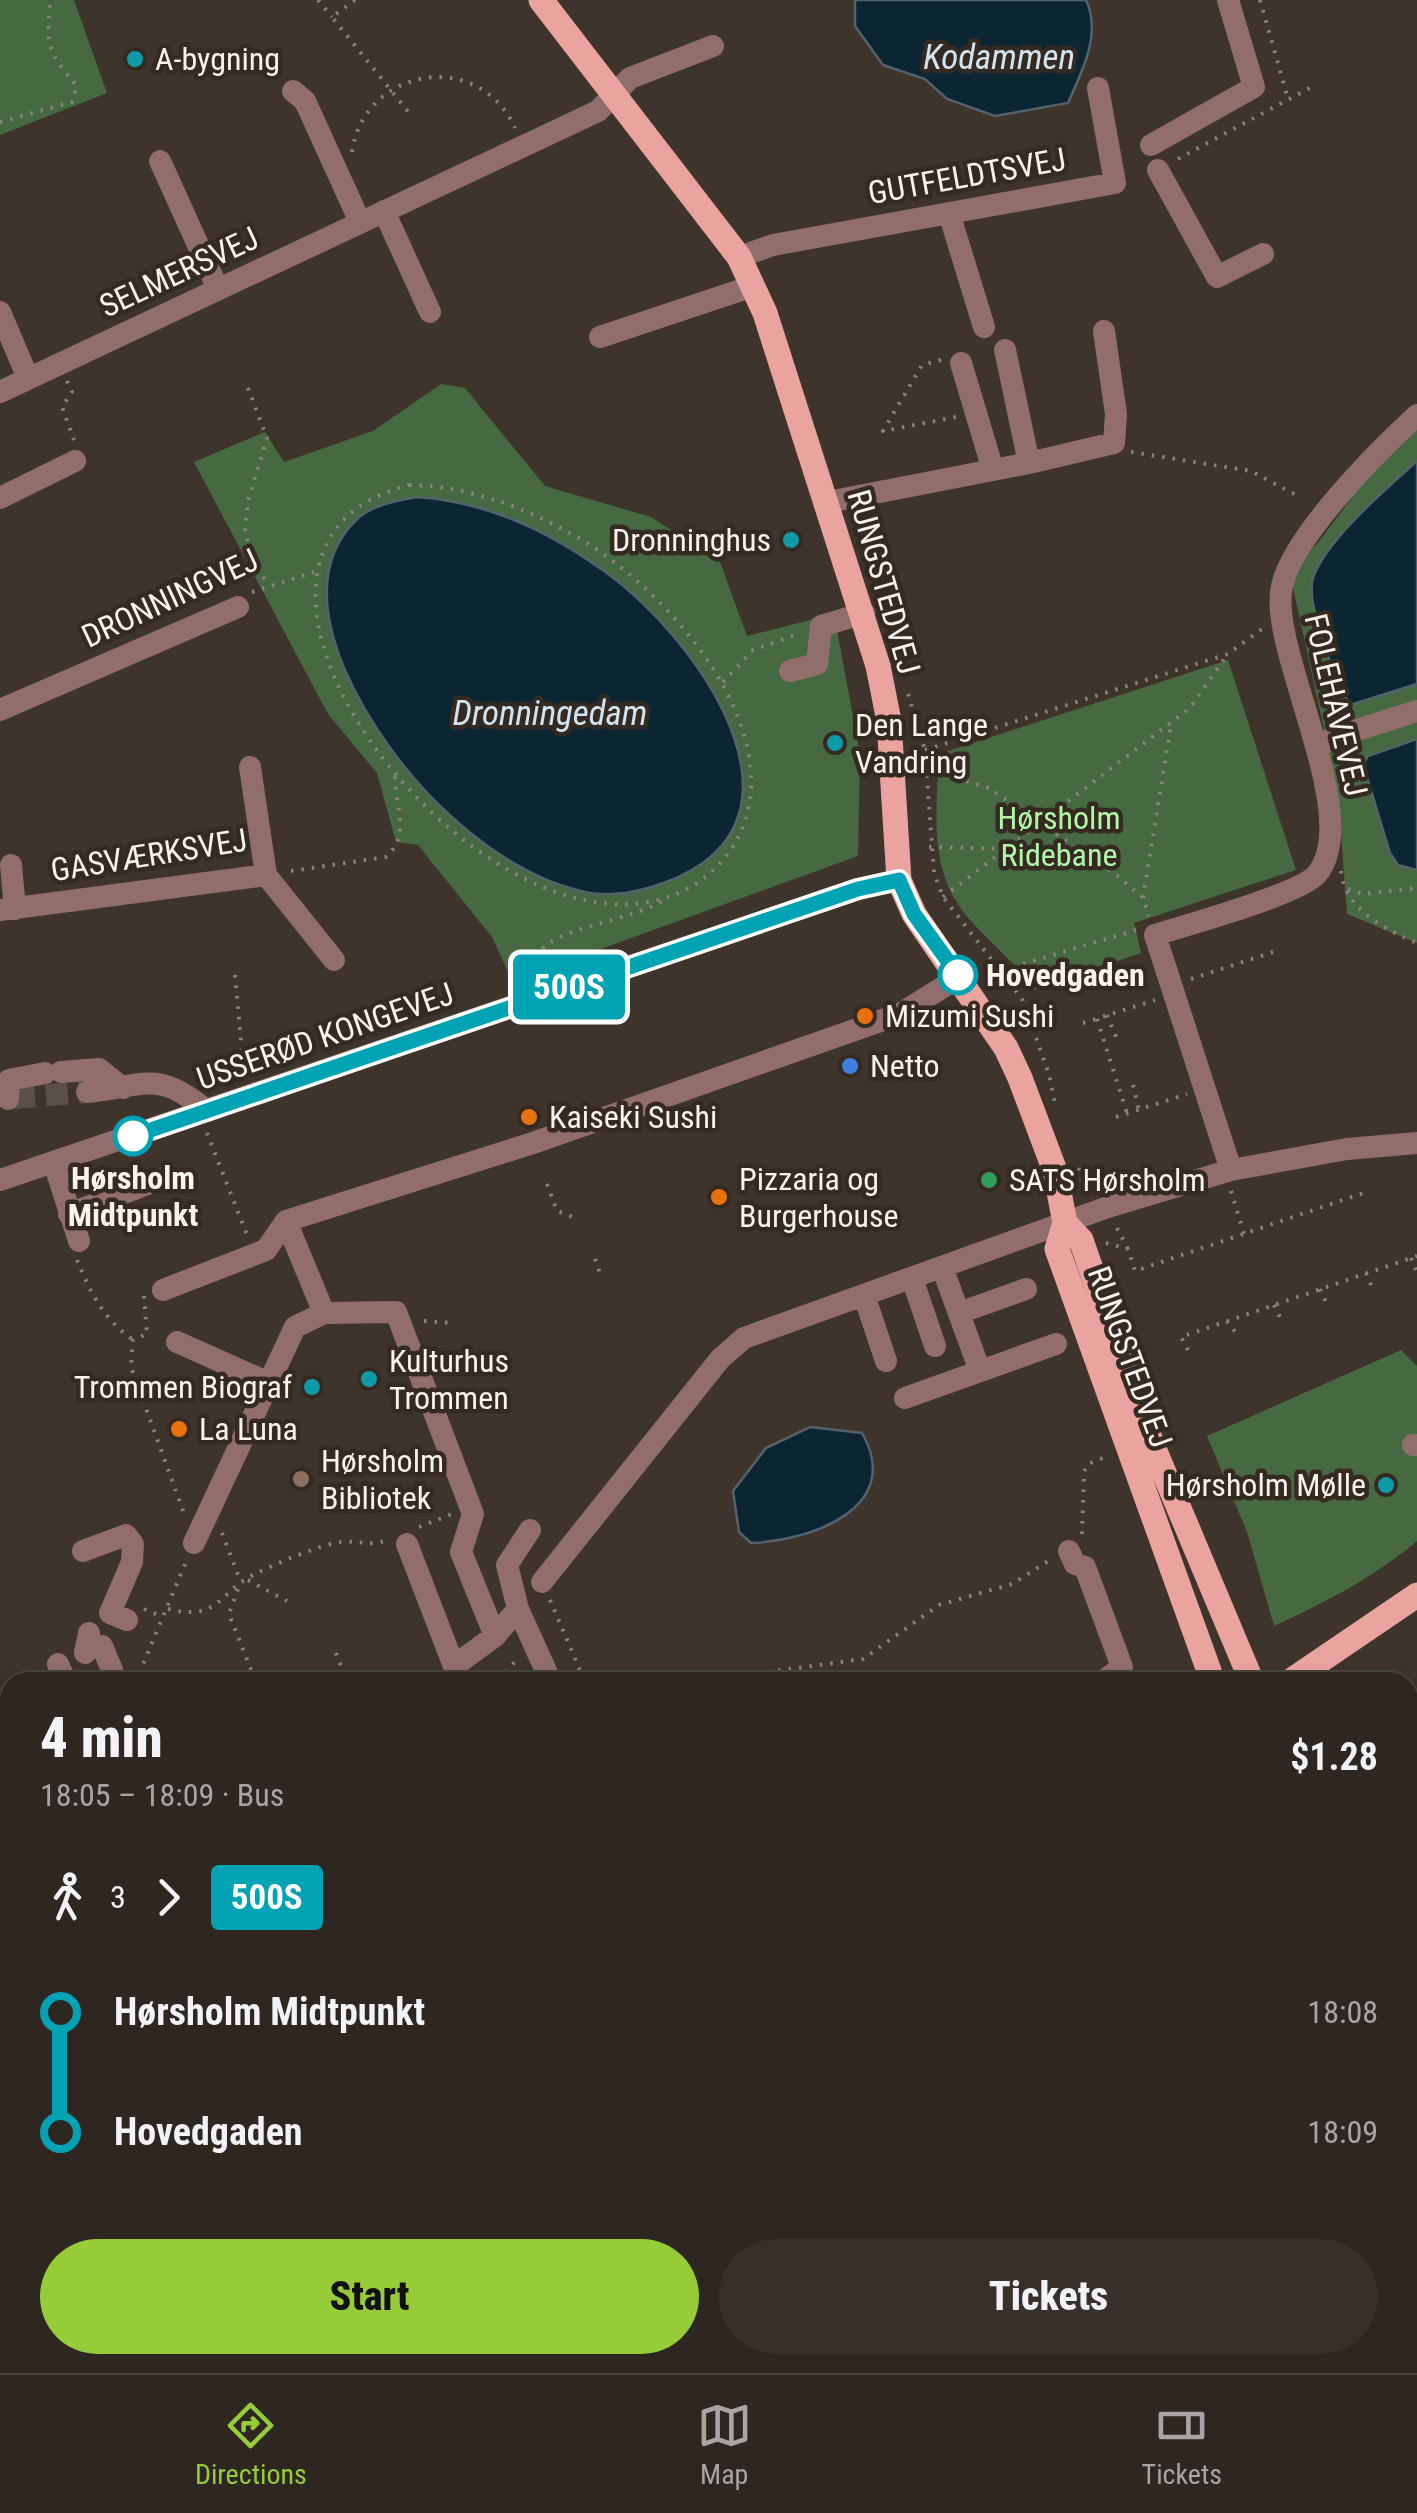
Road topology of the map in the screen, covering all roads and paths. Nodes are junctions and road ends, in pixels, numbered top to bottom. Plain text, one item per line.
1 (50, 0) edge
2 (318, 0) edge
3 (354, 0) edge
4 (541, 0) edge
5 (1228, 0) edge
6 (1260, 0) edge
7 (332, 17) junction
8 (713, 46) dead end
9 (1315, 84) dead end
10 (391, 88) junction
11 (1098, 88) dead end
12 (293, 91) dead end
13 (616, 96) junction
14 (1288, 100) junction
15 (410, 114) dead end
16 (0, 122) edge
17 (1150, 145) dead end
18 (520, 146) junction
19 (352, 160) dead end
20 (160, 161) dead end
21 (1158, 170) joint
22 (384, 211) junction
23 (949, 213) junction
24 (360, 222) junction
25 (1263, 254) dead end
26 (739, 257) junction
27 (753, 286) junction
28 (218, 289) junction
29 (0, 312) edge
30 (430, 312) dead end
31 (984, 326) dead end
32 (1104, 330) dead end
33 (600, 337) dead end
34 (1005, 350) dead end
35 (961, 363) joint
36 (59, 364) junction
37 (28, 378) junction
38 (248, 388) dead end
39 (0, 392) edge
40 (976, 413) junction
41 (1417, 415) edge
42 (1120, 454) dead end
43 (75, 461) joint
44 (1029, 463) junction
45 (992, 470) junction
46 (1298, 496) dead end
47 (0, 498) edge
48 (828, 502) junction
49 (314, 572) junction
50 (268, 585) junction
51 (238, 608) joint
52 (864, 613) junction
53 (1280, 615) junction
54 (821, 626) junction
55 (1228, 654) junction
56 (790, 671) dead end
57 (723, 682) junction
58 (0, 710) edge
59 (1417, 710) edge
60 (1171, 722) junction
61 (1318, 748) junction
62 (250, 767) dead end
63 (926, 770) junction
64 (395, 773) junction
65 (1040, 825) junction
66 (930, 847) junction
67 (1009, 849) junction
68 (12, 865) dead end
69 (1341, 869) dead end
70 (266, 875) junction
71 (899, 880) junction
72 (1417, 888) edge
73 (1348, 889) junction
74 (670, 896) junction
75 (943, 897) junction
76 (1144, 898) junction
77 (8, 910) edge
78 (1155, 935) junction
79 (1417, 943) edge
80 (1273, 952) dead end
81 (334, 960) dead end
82 (1003, 970) junction
83 (234, 975) dead end
84 (959, 977) junction
85 (1173, 989) junction
86 (537, 998) junction
87 (1108, 1015) junction
88 (1097, 1019) junction
89 (1084, 1023) dead end
90 (1118, 1038) dead end
91 (1134, 1085) dead end
92 (123, 1088) junction
93 (1206, 1088) junction
94 (87, 1092) tunnel mouth
95 (246, 1098) junction
96 (7, 1099) edge
97 (1139, 1110) junction
98 (204, 1112) junction
99 (1128, 1114) junction
100 (1116, 1117) dead end
101 (1058, 1120) dead end
102 (1417, 1143) edge
103 (54, 1163) junction
104 (1232, 1170) junction
105 (162, 1178) dead end
106 (0, 1180) edge
107 (547, 1184) dead end
108 (1369, 1191) dead end
109 (69, 1214) junction
110 (573, 1218) dead end
111 (286, 1221) junction
112 (1065, 1222) junction
113 (1114, 1228) dead end
114 (1244, 1234) junction
115 (79, 1241) joint
116 (1106, 1243) dead end
117 (1128, 1248) junction
118 (255, 1254) junction
119 (1414, 1257) edge
120 (595, 1258) dead end
121 (942, 1267) junction
122 (1416, 1270) edge
123 (1366, 1273) junction
124 (601, 1276) dead end
125 (912, 1278) junction
126 (1372, 1285) dead end
127 (1026, 1289) dead end
128 (1320, 1289) junction
129 (163, 1290) joint
130 (864, 1296) junction
131 (1326, 1302) dead end
132 (1274, 1305) junction
133 (959, 1313) junction
134 (331, 1314) junction
135 (1280, 1317) dead end
136 (1227, 1321) junction
137 (453, 1323) dead end
138 (402, 1331) junction
139 (1236, 1332) dead end
140 (133, 1340) junction
141 (176, 1342) dead end
142 (1056, 1344) dead end
143 (935, 1346) dead end
144 (1188, 1350) dead end
145 (886, 1361) dead end
146 (980, 1371) junction
147 (1102, 1374) junction
148 (270, 1384) junction
149 (904, 1398) dead end
150 (1128, 1446) junction
151 (212, 1505) junction
152 (470, 1506) junction
153 (530, 1530) dead end
154 (400, 1539) junction
155 (194, 1543) junction
156 (83, 1551) dead end
157 (1069, 1551) junction
158 (243, 1580) junction
159 (542, 1582) joint
160 (1417, 1595) edge
161 (287, 1601) dead end
162 (166, 1608) junction
163 (518, 1609) junction
164 (130, 1612) joint
165 (162, 1617) junction
166 (494, 1636) junction
167 (92, 1644) dead end
168 (535, 1646) junction
169 (336, 1653) dead end
170 (116, 1672) edge
171 (140, 1672) edge
172 (252, 1672) edge
173 (343, 1672) edge
174 (456, 1672) edge
175 (459, 1672) edge
176 (507, 1672) edge
177 (547, 1672) edge
178 (581, 1672) edge
179 (768, 1672) edge
180 (1115, 1672) edge
181 (1209, 1672) edge
182 (1228, 1672) edge
183 (1248, 1672) edge
184 (1304, 1672) edge

1 - 16 path
2 - 7 path
3 - 7 path
4 - 13 main road, RUNGSTEDVEJ
5 - 17 street
6 - 14 path
7 - 10 path
8 - 13 street, SELMERSVEJ
9 - 14 path
10 - 15 path
10 - 18 path
10 - 19 path
11 - 23 street, GUTFELDTSVEJ
12 - 24 street
13 - 18 street, SELMERSVEJ
13 - 26 main road, RUNGSTEDVEJ
14 - 21 path
18 - 22 street, SELMERSVEJ
20 - 28 street
21 - 25 street
22 - 24 street, SELMERSVEJ
22 - 30 street
23 - 26 street, GUTFELDTSVEJ
23 - 31 street
24 - 28 street, SELMERSVEJ
26 - 27 main road, RUNGSTEDVEJ
27 - 33 street
27 - 48 main road, RUNGSTEDVEJ
28 - 36 street, SELMERSVEJ
29 - 37 street
32 - 44 street
34 - 44 street
35 - 40 street
35 - 40 path
36 - 37 street, SELMERSVEJ
36 - 43 path
37 - 39 street, SELMERSVEJ
38 - 50 path
40 - 45 street
41 - 53 street, FOLEHAVEVEJ
42 - 46 path
43 - 47 street
44 - 45 street
45 - 48 street
48 - 52 main road, RUNGSTEDVEJ
49 - 50 path, DRONNINGVEJ
49 - 57 path
49 - 64 path
50 - 51 path, DRONNINGVEJ
51 - 58 street, DRONNINGVEJ
52 - 54 street
52 - 71 main road, RUNGSTEDVEJ
53 - 55 path
53 - 61 street, FOLEHAVEVEJ
54 - 56 street
54 - 57 path
55 - 60 path
55 - 63 path
57 - 74 path
59 - 61 street
60 - 65 path
60 - 76 path
61 - 78 street, FOLEHAVEVEJ
62 - 70 street, GASVÆRKSVEJ
63 - 65 path
63 - 66 path
64 - 70 path
64 - 74 path
65 - 67 path
65 - 76 path
66 - 67 path
66 - 75 path
67 - 75 path
68 - 77 street
69 - 73 path
70 - 77 street, GASVÆRKSVEJ
70 - 81 street
71 - 84 main road, RUNGSTEDVEJ
71 - 86 street, USSERØD KONGEVEJ
72 - 73 path
73 - 79 path
74 - 86 path
75 - 82 path
76 - 78 path
78 - 82 path
78 - 85 street
80 - 85 path
82 - 101 path
83 - 95 path
84 - 111 street
84 - 112 main road, RUNGSTEDVEJ
85 - 87 path
85 - 93 street
86 - 95 street, USSERØD KONGEVEJ
87 - 88 path
87 - 90 path
88 - 89 path
88 - 99 path
91 - 97 path
92 - 94 street
92 - 96 street
92 - 98 street
93 - 97 path
93 - 104 street
95 - 98 street, USSERØD KONGEVEJ
97 - 99 path
98 - 103 street, USSERØD KONGEVEJ
98 - 118 path
99 - 100 path
102 - 104 street
103 - 106 street, USSERØD KONGEVEJ
103 - 109 street
104 - 112 street
104 - 114 path
105 - 109 street
107 - 110 path
108 - 114 path
109 - 115 street
111 - 118 street
111 - 134 street
112 - 121 street
112 - 147 main road, RUNGSTEDVEJ
112 - 183 main road, RUNGSTEDVEJ
113 - 117 path
114 - 117 path
115 - 140 path
116 - 117 path
118 - 129 street
119 - 122 path
119 - 123 path
120 - 124 path
121 - 125 street
121 - 133 street
123 - 126 path
123 - 128 path
125 - 130 street
125 - 143 street
127 - 133 street
128 - 131 path
128 - 132 path
129 - 140 path
130 - 145 street
130 - 159 street
132 - 135 path
132 - 136 path
133 - 146 street
134 - 138 street
134 - 148 street
136 - 139 path
136 - 144 path
137 - 138 path
138 - 152 street
140 - 155 path
141 - 148 street
142 - 146 street
146 - 149 street
147 - 150 main road, RUNGSTEDVEJ
147 - 182 main road
148 - 151 street
150 - 157 path
150 - 181 main road, RUNGSTEDVEJ
151 - 155 street
151 - 158 path
152 - 154 path
152 - 166 street
153 - 163 street
154 - 158 path
154 - 174 street
155 - 162 path
156 - 164 street
157 - 179 path
157 - 180 street
158 - 161 path
158 - 162 path
158 - 172 path
159 - 178 path
160 - 184 main road
162 - 165 path
163 - 166 street
163 - 168 street
164 - 165 path
165 - 171 path
166 - 175 street
167 - 170 street
168 - 176 path
168 - 177 street
169 - 173 path

